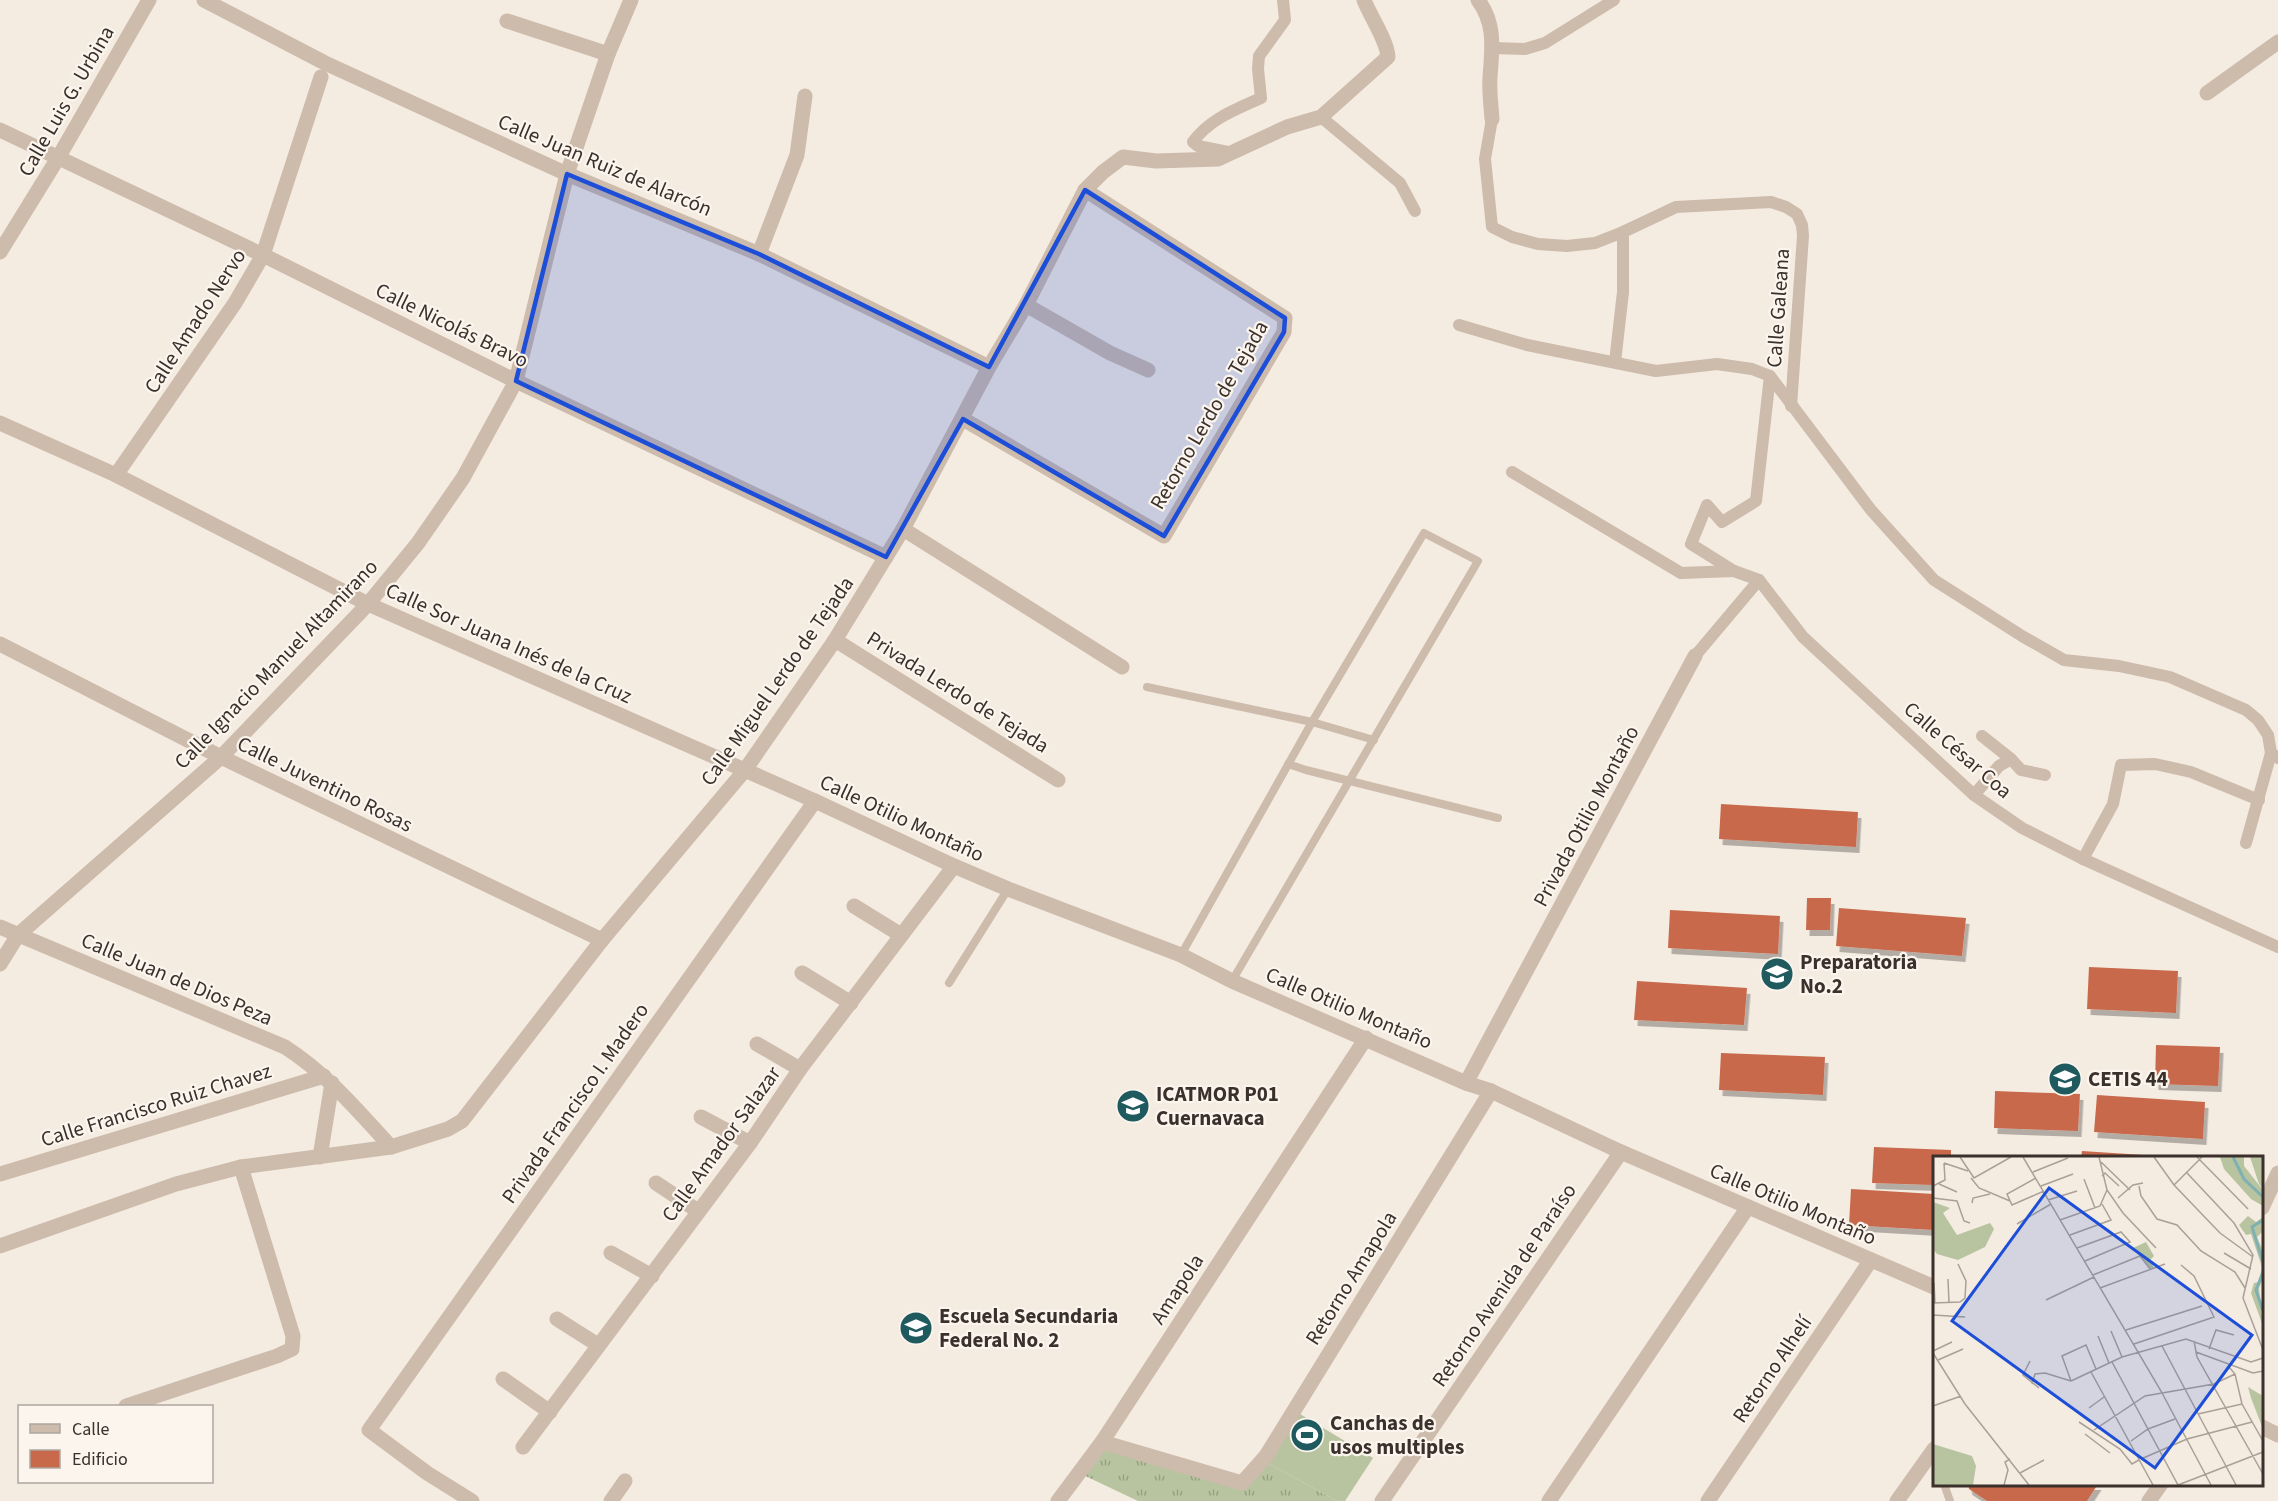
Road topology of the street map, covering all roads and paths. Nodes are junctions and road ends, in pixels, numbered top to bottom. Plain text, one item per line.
1 (148, 0) edge
2 (204, 0) edge
3 (631, 0) edge
4 (1282, 0) edge
5 (1364, 0) edge
6 (1478, 0) edge
7 (1614, 0) edge
8 (507, 21) dead end
9 (2278, 42) edge
10 (1493, 48) junction
11 (608, 54) junction
12 (321, 76) dead end
13 (2207, 93) dead end
14 (805, 96) dead end
15 (1321, 117) junction
16 (1492, 119) joint
17 (0, 130) edge
18 (1233, 153) junction
19 (58, 159) junction
20 (567, 174) junction
21 (1085, 190) junction
22 (1415, 211) dead end
23 (1623, 232) junction
24 (0, 252) edge
25 (759, 254) junction
26 (263, 255) junction
27 (1026, 304) junction
28 (1459, 325) dead end
29 (1615, 362) junction
30 (989, 367) junction
31 (1148, 370) dead end
32 (1770, 376) junction
33 (516, 381) junction
34 (1791, 406) junction
35 (963, 419) junction
36 (0, 423) edge
37 (1512, 472) dead end
38 (116, 475) junction
39 (903, 529) junction
40 (886, 557) junction
41 (1734, 571) junction
42 (1759, 580) junction
43 (368, 604) junction
44 (835, 640) junction
45 (0, 644) edge
46 (1695, 656) joint
47 (1122, 667) dead end
48 (1147, 687) dead end
49 (1312, 722) junction
50 (1982, 736) dead end
51 (1374, 740) junction
52 (2275, 756) edge
53 (220, 757) junction
54 (2011, 759) junction
55 (1288, 764) junction
56 (745, 770) junction
57 (2045, 775) dead end
58 (1058, 780) dead end
59 (1350, 781) junction
60 (1974, 795) junction
61 (2259, 800) junction
62 (816, 801) junction
63 (1498, 818) dead end
64 (2247, 843) dead end
65 (2084, 859) junction
66 (954, 866) junction
67 (1008, 889) junction
68 (854, 906) dead end
69 (0, 927) edge
70 (901, 935) junction
71 (18, 936) junction
72 (602, 940) junction
73 (2278, 947) edge
74 (1181, 955) junction
75 (0, 964) edge
76 (802, 974) dead end
77 (1232, 981) junction
78 (949, 982) dead end
79 (851, 1004) junction
80 (1366, 1038) junction
81 (757, 1044) dead end
82 (800, 1069) junction
83 (328, 1079) junction
84 (1466, 1083) junction
85 (1491, 1091) junction
86 (701, 1117) dead end
87 (750, 1143) junction
88 (391, 1147) junction
89 (1621, 1152) junction
90 (320, 1157) junction
91 (241, 1167) junction
92 (2278, 1173) edge
93 (0, 1174) edge
94 (656, 1183) dead end
95 (2263, 1206) edge
96 (1748, 1207) junction
97 (698, 1212) junction
98 (0, 1246) edge
99 (611, 1253) dead end
100 (1872, 1260) junction
101 (652, 1276) junction
102 (1933, 1286) edge
103 (557, 1319) dead end
104 (598, 1345) junction
105 (503, 1379) dead end
106 (129, 1405) edge
107 (550, 1412) junction
108 (2263, 1428) edge
109 (2278, 1435) edge
110 (1102, 1442) junction
111 (523, 1447) dead end
112 (1933, 1453) edge
113 (626, 1481) dead end
114 (1944, 1486) edge
115 (2160, 1486) edge
116 (472, 1501) edge
117 (611, 1501) edge
118 (1058, 1501) edge
119 (1382, 1501) edge
120 (1550, 1501) edge
121 (1708, 1501) edge
122 (1897, 1501) edge
123 (1950, 1501) edge
124 (2149, 1501) edge

1 - 19 street, Calle Luis G. Urbina
2 - 20 street, Calle Juan Ruiz de Alarcón
3 - 11 street, Calle Ignacio Manuel Altamirano
4 - 18 street
5 - 15 street
6 - 10 street
7 - 10 street
8 - 11 street
9 - 13 street
10 - 16 street
11 - 20 street, Calle Ignacio Manuel Altamirano
12 - 26 street, Calle Amado Nervo
14 - 25 street
15 - 18 street
15 - 22 street
16 - 23 street
17 - 19 street, Calle Nicolás Bravo
18 - 21 street
19 - 24 street, Calle Luis G. Urbina
19 - 26 street, Calle Nicolás Bravo
20 - 25 street, Calle Juan Ruiz de Alarcón
20 - 33 street, Calle Ignacio Manuel Altamirano
21 - 27 street, Calle Miguel Lerdo de Tejada
21 - 35 street, Retorno Lerdo de Tejada
23 - 29 street
23 - 34 street, Calle Galeana
25 - 30 street, Calle Juan Ruiz de Alarcón
26 - 33 street, Calle Nicolás Bravo
26 - 38 street, Calle Amado Nervo
27 - 30 street, Calle Miguel Lerdo de Tejada
27 - 31 street
28 - 29 street
29 - 32 street
30 - 35 street, Calle Miguel Lerdo de Tejada
32 - 34 street
32 - 41 street
33 - 40 street, Calle Nicolás Bravo
33 - 43 street, Calle Ignacio Manuel Altamirano
34 - 52 street
35 - 39 street, Calle Miguel Lerdo de Tejada
36 - 38 street, Calle Sor Juana Inés de la Cruz
37 - 41 street
38 - 43 street, Calle Sor Juana Inés de la Cruz
39 - 40 street, Calle Miguel Lerdo de Tejada
39 - 47 street
40 - 44 street, Calle Miguel Lerdo de Tejada
41 - 42 street
42 - 46 street, Privada Otilio Montaño
42 - 60 street, Calle César Coa
43 - 53 street, Calle Ignacio Manuel Altamirano
43 - 56 street, Calle Sor Juana Inés de la Cruz
44 - 56 street, Calle Miguel Lerdo de Tejada
44 - 58 street, Privada Lerdo de Tejada
45 - 53 street, Calle Juventino Rosas
46 - 84 street, Privada Otilio Montaño
48 - 49 lane
49 - 51 lane
49 - 51 lane
49 - 55 lane
50 - 54 street
51 - 59 lane
52 - 61 street
53 - 71 street, Calle Ignacio Manuel Altamirano
53 - 72 street, Calle Juventino Rosas
54 - 57 street
54 - 60 street
55 - 59 lane
55 - 74 lane
56 - 62 street, Calle Otilio Montaño
56 - 72 street, Calle Miguel Lerdo de Tejada
59 - 63 lane
59 - 77 lane
60 - 65 street, Calle César Coa
61 - 64 street
61 - 65 street
62 - 66 street, Calle Otilio Montaño
62 - 116 street, Privada Francisco I. Madero
65 - 73 street, Calle César Coa
66 - 67 street, Calle Otilio Montaño
66 - 70 street, Calle Amador Salazar
67 - 74 street, Calle Otilio Montaño
67 - 78 lane
68 - 70 street
69 - 71 street, Calle Juan de Dios Peza
70 - 79 street, Calle Amador Salazar
71 - 75 street, Calle Ignacio Manuel Altamirano
71 - 83 street, Calle Juan de Dios Peza
72 - 88 street, Calle Miguel Lerdo de Tejada
74 - 77 street, Calle Otilio Montaño
76 - 79 street
77 - 80 street, Calle Otilio Montaño
79 - 82 street, Calle Amador Salazar
80 - 84 street, Calle Otilio Montaño
80 - 110 street, Amapola
81 - 82 street
82 - 87 street, Calle Amador Salazar
83 - 88 street, Calle Juan de Dios Peza
83 - 90 street
83 - 93 street, Calle Francisco Ruiz Chavez
84 - 85 street, Calle Otilio Montaño
85 - 89 street, Calle Otilio Montaño
85 - 110 street, Retorno Amapola
86 - 87 street
87 - 97 street, Calle Amador Salazar
88 - 90 street, Calle Miguel Lerdo de Tejada
89 - 96 street, Calle Otilio Montaño
89 - 119 street, Retorno Avenida de Paraíso
90 - 91 street, Calle Miguel Lerdo de Tejada
91 - 98 street, Calle Miguel Lerdo de Tejada
91 - 106 street
92 - 95 street
94 - 97 street
96 - 100 street, Calle Otilio Montaño
96 - 120 street
97 - 101 street, Calle Amador Salazar
99 - 101 street
100 - 102 street, Calle Otilio Montaño
100 - 121 street, Retorno Alhelí
101 - 104 street, Calle Amador Salazar
103 - 104 street
104 - 107 street, Calle Amador Salazar
105 - 107 street
107 - 111 street, Calle Amador Salazar
108 - 109 street
110 - 118 street, Amapola
112 - 122 street
113 - 117 street
114 - 123 lane
115 - 124 street

